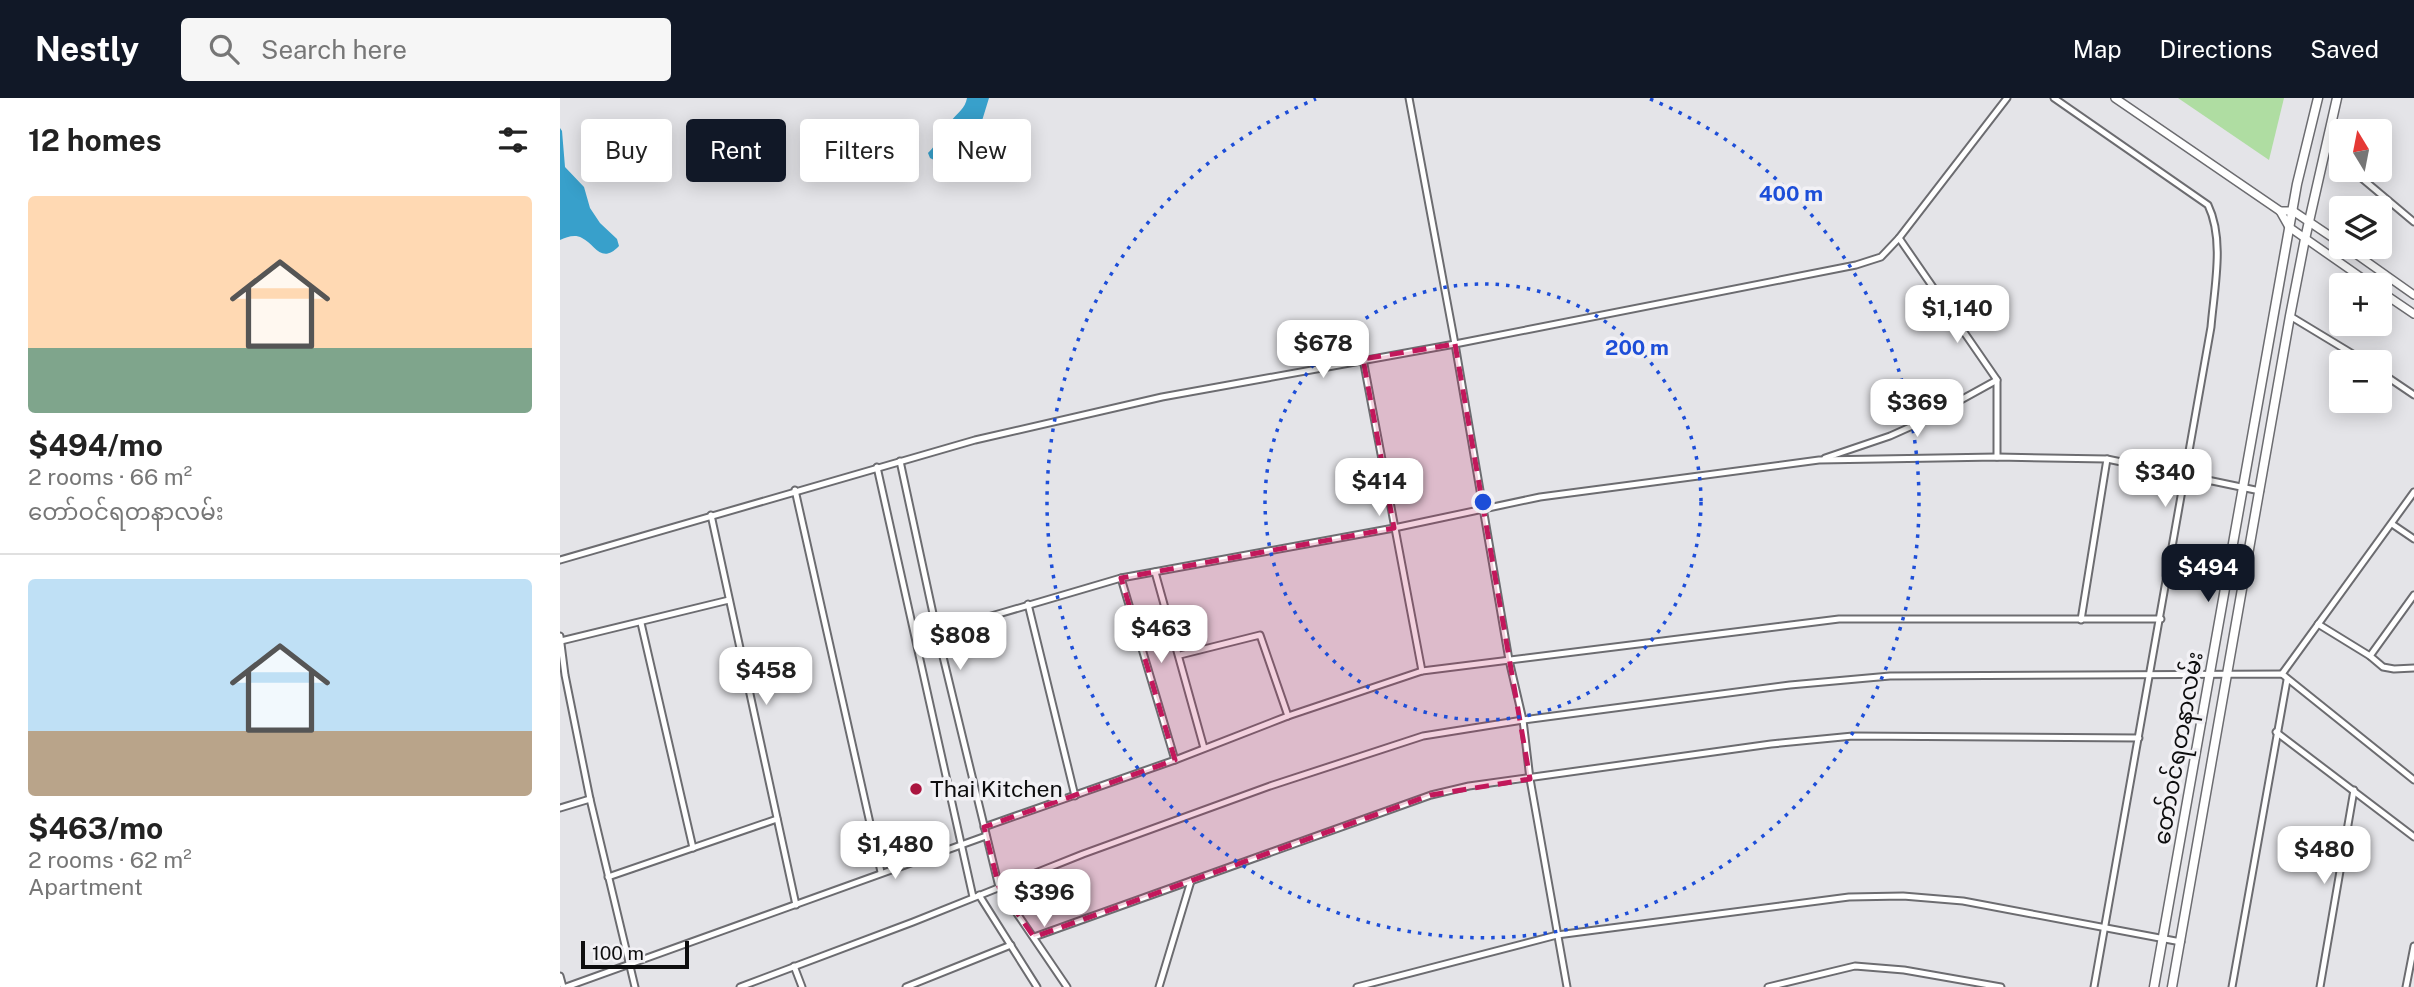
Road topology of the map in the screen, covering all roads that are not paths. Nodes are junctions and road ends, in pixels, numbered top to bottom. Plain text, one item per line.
1 (1409, 98) edge
2 (2007, 98) edge
3 (2054, 98) edge
4 (2115, 98) edge
5 (2318, 98) edge
6 (2337, 98) edge
7 (2326, 147) junction
8 (2329, 149) edge
9 (2366, 182) edge
10 (2280, 211) junction
11 (2293, 211) junction
12 (2309, 222) junction
13 (2414, 222) edge
14 (2289, 227) junction
15 (2329, 235) edge
16 (1899, 238) junction
17 (2305, 239) junction
18 (2363, 259) edge
19 (2355, 273) edge
20 (2414, 295) edge
21 (2392, 298) edge
22 (2414, 314) edge
23 (2290, 316) junction
24 (1455, 344) junction
25 (2346, 350) edge
26 (1363, 359) junction
27 (1997, 380) junction
28 (2392, 380) edge
29 (2414, 395) edge
30 (1997, 457) junction
31 (2107, 459) junction
32 (1819, 460) junction
33 (900, 461) junction
34 (877, 467) junction
35 (2184, 475) junction
36 (2244, 487) junction
37 (795, 490) junction
38 (2260, 491) junction
39 (2414, 492) edge
40 (1482, 509) junction
41 (711, 515) junction
42 (2392, 524) junction
43 (1394, 527) junction
44 (2414, 539) edge
45 (560, 560) edge
46 (1155, 572) junction
47 (1121, 578) junction
48 (2414, 595) edge
49 (729, 600) junction
50 (1028, 604) junction
51 (2161, 619) junction
52 (2081, 620) junction
53 (641, 623) junction
54 (2318, 624) junction
55 (937, 632) junction
56 (561, 638) edge
57 (1180, 655) junction
58 (2370, 656) junction
59 (1509, 660) junction
60 (2414, 668) edge
61 (1422, 671) junction
62 (2227, 674) junction
63 (2282, 674) junction
64 (2210, 675) junction
65 (563, 676) edge
66 (2149, 676) junction
67 (2287, 680) junction
68 (1288, 716) junction
69 (1523, 720) junction
70 (2276, 732) junction
71 (2139, 738) junction
72 (1204, 748) junction
73 (1175, 760) junction
74 (1530, 779) junction
75 (2414, 780) edge
76 (2354, 790) junction
77 (1075, 796) junction
78 (590, 799) junction
79 (560, 808) edge
80 (777, 819) junction
81 (984, 827) junction
82 (986, 835) junction
83 (2414, 836) edge
84 (963, 842) junction
85 (693, 848) junction
86 (881, 872) junction
87 (608, 877) junction
88 (1191, 881) junction
89 (999, 887) junction
90 (976, 896) junction
91 (796, 905) junction
92 (2105, 929) junction
93 (1557, 935) junction
94 (1034, 937) junction
95 (2164, 939) junction
96 (2181, 942) junction
97 (1010, 945) junction
98 (2414, 948) edge
99 (630, 965) junction
100 (794, 966) junction
101 (560, 976) edge
102 (564, 987) edge
103 (635, 987) edge
104 (740, 987) edge
105 (802, 987) edge
106 (906, 987) edge
107 (1037, 987) edge
108 (1067, 987) edge
109 (1158, 987) edge
110 (1357, 987) edge
111 (1567, 987) edge
112 (1768, 987) edge
113 (2001, 987) edge
114 (2094, 987) edge
115 (2154, 987) edge
116 (2172, 987) edge
117 (2232, 987) edge
118 (2320, 987) edge
119 (2406, 987) edge

1 - 24 street
2 - 16 street
3 - 35 street
4 - 10 street
5 - 11 main road, တော်ဝင်ရတနာလမ်း
6 - 7 main road, တော်ဝင်ရတနာလမ်း
7 - 8 street
7 - 12 main road, တော်ဝင်ရတနာလမ်း
9 - 13 street
10 - 11 street
10 - 14 street
11 - 12 street
11 - 14 main road, တော်ဝင်ရတနာလမ်း
12 - 15 street
12 - 17 main road, တော်ဝင်ရတနာလမ်း
14 - 17 street
14 - 36 main road, တော်ဝင်ရတနာလမ်း
16 - 24 street
16 - 27 street
17 - 19 street
17 - 23 main road, တော်ဝင်ရတနာလမ်း
18 - 20 street
21 - 22 street
23 - 25 street
23 - 38 main road, တော်ဝင်ရတနာလမ်း
24 - 26 street
24 - 40 street
26 - 33 street
26 - 43 street
27 - 30 street
27 - 32 street
28 - 29 street
30 - 31 street
30 - 32 street
31 - 35 street
31 - 52 street
32 - 40 street
33 - 34 street
33 - 55 street
34 - 37 street
34 - 84 street
35 - 36 street
35 - 51 street
36 - 38 street
36 - 64 main road, တော်ဝင်ရတနာလမ်း
37 - 41 street
37 - 86 street
38 - 62 main road, တော်ဝင်ရတနာလမ်း
39 - 42 street
40 - 43 street
40 - 59 street
41 - 45 street
41 - 49 street
42 - 44 street
42 - 54 street
43 - 46 street
43 - 61 street
46 - 47 street
46 - 57 street
47 - 50 street
47 - 73 street
48 - 58 street
49 - 53 street
49 - 80 street
50 - 55 street
50 - 77 street
51 - 52 street
51 - 66 street
52 - 59 street
53 - 56 street
53 - 85 street
54 - 58 street
54 - 63 street
55 - 81 street
56 - 65 street
57 - 68 street
57 - 72 street
58 - 60 street
59 - 61 street
59 - 69 street
61 - 68 street
62 - 63 street
62 - 64 street
62 - 96 main road, တော်ဝင်ရတနာလမ်း
63 - 67 street
64 - 66 street
64 - 95 main road, တော်ဝင်ရတနာလမ်း
65 - 78 street
66 - 69 street
66 - 71 street
67 - 70 street
67 - 75 street
68 - 72 street
69 - 74 street
69 - 89 street
70 - 76 street
70 - 117 street
71 - 74 street
71 - 92 street
72 - 73 street
73 - 77 street
74 - 88 street
74 - 93 street
76 - 83 street
76 - 118 street
77 - 81 street
78 - 79 street
78 - 87 street
80 - 85 street
80 - 91 street
81 - 82 street
82 - 84 street
82 - 89 street
84 - 86 street
84 - 90 street
85 - 87 street
86 - 91 street
87 - 99 street
88 - 94 street
88 - 109 street
89 - 90 street
89 - 94 street
90 - 97 street
90 - 100 street
91 - 99 street
92 - 93 street
92 - 95 street
92 - 114 street
93 - 110 street
93 - 111 street
94 - 108 street
95 - 96 street
95 - 115 main road, တော်ဝင်ရတနာလမ်း
96 - 116 main road, တော်ဝင်ရတနာလမ်း
97 - 106 street
97 - 107 street
98 - 119 street
99 - 102 street
99 - 103 street
100 - 104 street
100 - 105 street
101 - 102 street
112 - 113 street

